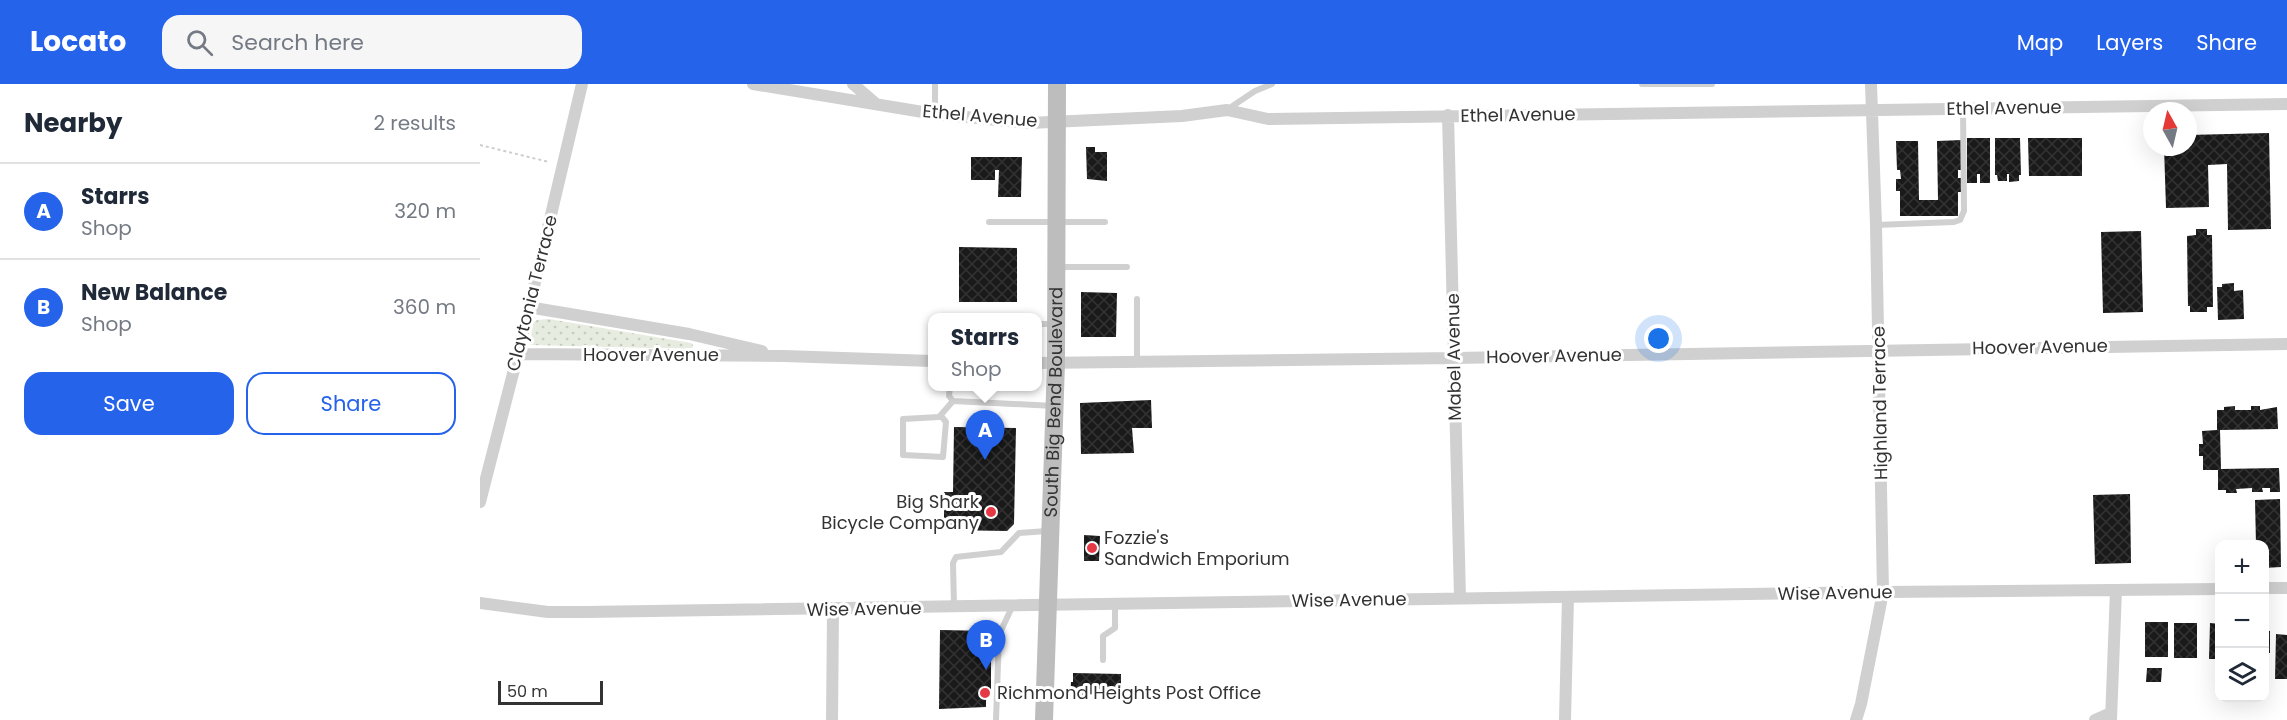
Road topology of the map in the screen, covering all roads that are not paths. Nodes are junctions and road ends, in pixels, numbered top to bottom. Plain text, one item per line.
1 (582, 84) edge
2 (753, 84) edge
3 (853, 84) edge
4 (935, 84) edge
5 (1057, 84) edge
6 (1272, 84) edge
7 (1642, 84) edge
8 (1712, 84) edge
9 (1871, 84) edge
10 (779, 86) edge
11 (876, 104) junction
12 (2287, 104) edge
13 (1963, 108) junction
14 (1227, 110) junction
15 (1872, 110) junction
16 (934, 114) junction
17 (1448, 116) junction
18 (1057, 122) junction
19 (989, 222) dead end
20 (1106, 222) dead end
21 (1057, 223) junction
22 (1876, 225) junction
23 (1056, 267) junction
24 (1127, 267) dead end
25 (1137, 299) dead end
26 (528, 307) junction
27 (1042, 324) edge
28 (1056, 324) junction
29 (2287, 344) edge
30 (1879, 350) junction
31 (518, 354) junction
32 (784, 356) junction
33 (1454, 358) junction
34 (928, 361) edge
35 (1137, 362) junction
36 (1042, 363) edge
37 (1056, 363) junction
38 (950, 391) edge
39 (953, 401) junction
40 (1054, 406) junction
41 (941, 416) junction
42 (480, 502) edge
43 (1051, 531) junction
44 (2269, 588) edge
45 (2287, 588) edge
46 (2215, 589) edge
47 (2116, 590) junction
48 (1883, 591) junction
49 (1568, 597) junction
50 (1460, 598) junction
51 (480, 603) edge
52 (1115, 605) junction
53 (1049, 606) junction
54 (954, 607) junction
55 (1012, 607) junction
56 (833, 610) junction
57 (1103, 660) dead end
58 (2111, 716) edge
59 (832, 720) edge
60 (996, 720) edge
61 (1044, 720) edge
62 (1564, 720) edge
63 (1856, 720) edge
64 (2095, 720) edge

1 - 26 street, Claytonia Terrace
2 - 10 street, Ethel Avenue
3 - 11 street
4 - 16 lane
5 - 18 main road, South Big Bend Boulevard
6 - 14 lane
7 - 8 lane
9 - 15 street, Highland Terrace
10 - 11 street, Ethel Avenue
11 - 16 street, Ethel Avenue
12 - 13 street, Ethel Avenue
13 - 15 street, Ethel Avenue
13 - 22 lane
14 - 17 street, Ethel Avenue
14 - 18 street, Ethel Avenue
15 - 17 street, Ethel Avenue
15 - 22 street, Highland Terrace
16 - 18 street, Ethel Avenue
17 - 33 street, Mabel Avenue
18 - 21 main road, South Big Bend Boulevard
19 - 21 lane
20 - 21 lane
21 - 23 main road, South Big Bend Boulevard
22 - 30 street, Highland Terrace
23 - 24 lane
23 - 28 main road, South Big Bend Boulevard
25 - 35 lane
26 - 31 street, Claytonia Terrace
26 - 32 street, Hoover Avenue
27 - 28 lane
28 - 37 main road, South Big Bend Boulevard
29 - 30 street, Hoover Avenue
30 - 33 street, Hoover Avenue
30 - 48 street, Highland Terrace
31 - 32 street, Hoover Avenue
31 - 42 street, Claytonia Terrace
32 - 34 street, Hoover Avenue
33 - 35 street, Hoover Avenue
33 - 50 street, Mabel Avenue
35 - 37 street, Hoover Avenue
36 - 37 street, Hoover Avenue
37 - 40 main road, South Big Bend Boulevard
38 - 39 lane
39 - 40 lane
39 - 41 lane
40 - 43 main road, South Big Bend Boulevard
41 - 41 lane
43 - 53 main road, South Big Bend Boulevard
43 - 54 lane
44 - 45 street
46 - 47 street, Wise Avenue
47 - 48 street, Wise Avenue
47 - 58 street
48 - 49 street, Wise Avenue
48 - 63 street, Highland Terrace
49 - 50 street, Wise Avenue
49 - 62 street
50 - 52 street, Wise Avenue
51 - 56 street, Wise Avenue
52 - 53 street, Wise Avenue
52 - 57 lane
53 - 55 street, Wise Avenue
53 - 61 main road, South Big Bend Boulevard
54 - 55 street, Wise Avenue
54 - 56 street, Wise Avenue
55 - 60 lane
56 - 59 street
58 - 64 street

